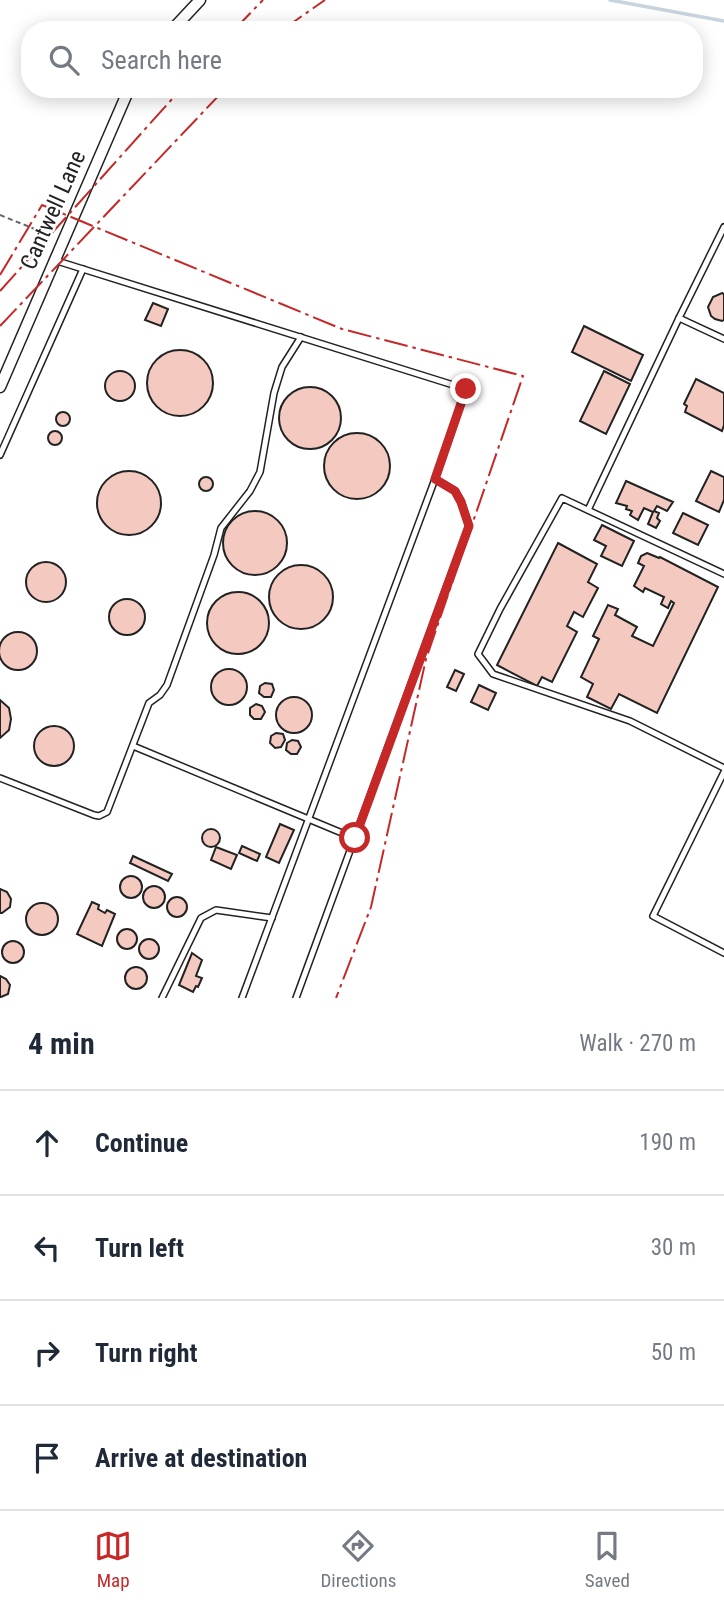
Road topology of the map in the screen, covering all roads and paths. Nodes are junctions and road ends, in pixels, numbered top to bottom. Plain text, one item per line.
1 (200, 0) edge
2 (180, 21) edge
3 (125, 98) edge
4 (0, 215) edge
5 (724, 227) edge
6 (63, 240) junction
7 (54, 261) junction
8 (83, 269) junction
9 (679, 318) junction
10 (301, 337) junction
11 (724, 339) edge
12 (0, 387) edge
13 (0, 455) edge
14 (435, 479) junction
15 (588, 510) junction
16 (724, 574) edge
17 (132, 746) junction
18 (724, 770) edge
19 (0, 778) edge
20 (309, 819) junction
21 (355, 838) junction
22 (272, 918) junction
23 (724, 953) edge
24 (162, 998) edge
25 (242, 998) edge
26 (296, 998) edge

1 - 2 street
3 - 6 street, Cantwell Lane
4 - 6 path
5 - 9 lane
6 - 7 street, Cantwell Lane
7 - 8 lane
7 - 12 street, Cantwell Lane
8 - 10 lane
8 - 13 lane
9 - 11 lane
9 - 15 lane
10 - 14 lane
10 - 17 lane
14 - 20 lane
14 - 21 lane
15 - 16 lane
15 - 18 lane
17 - 19 lane
17 - 20 lane
18 - 23 lane
20 - 21 lane
20 - 22 lane
21 - 26 lane
22 - 24 lane
22 - 25 lane

